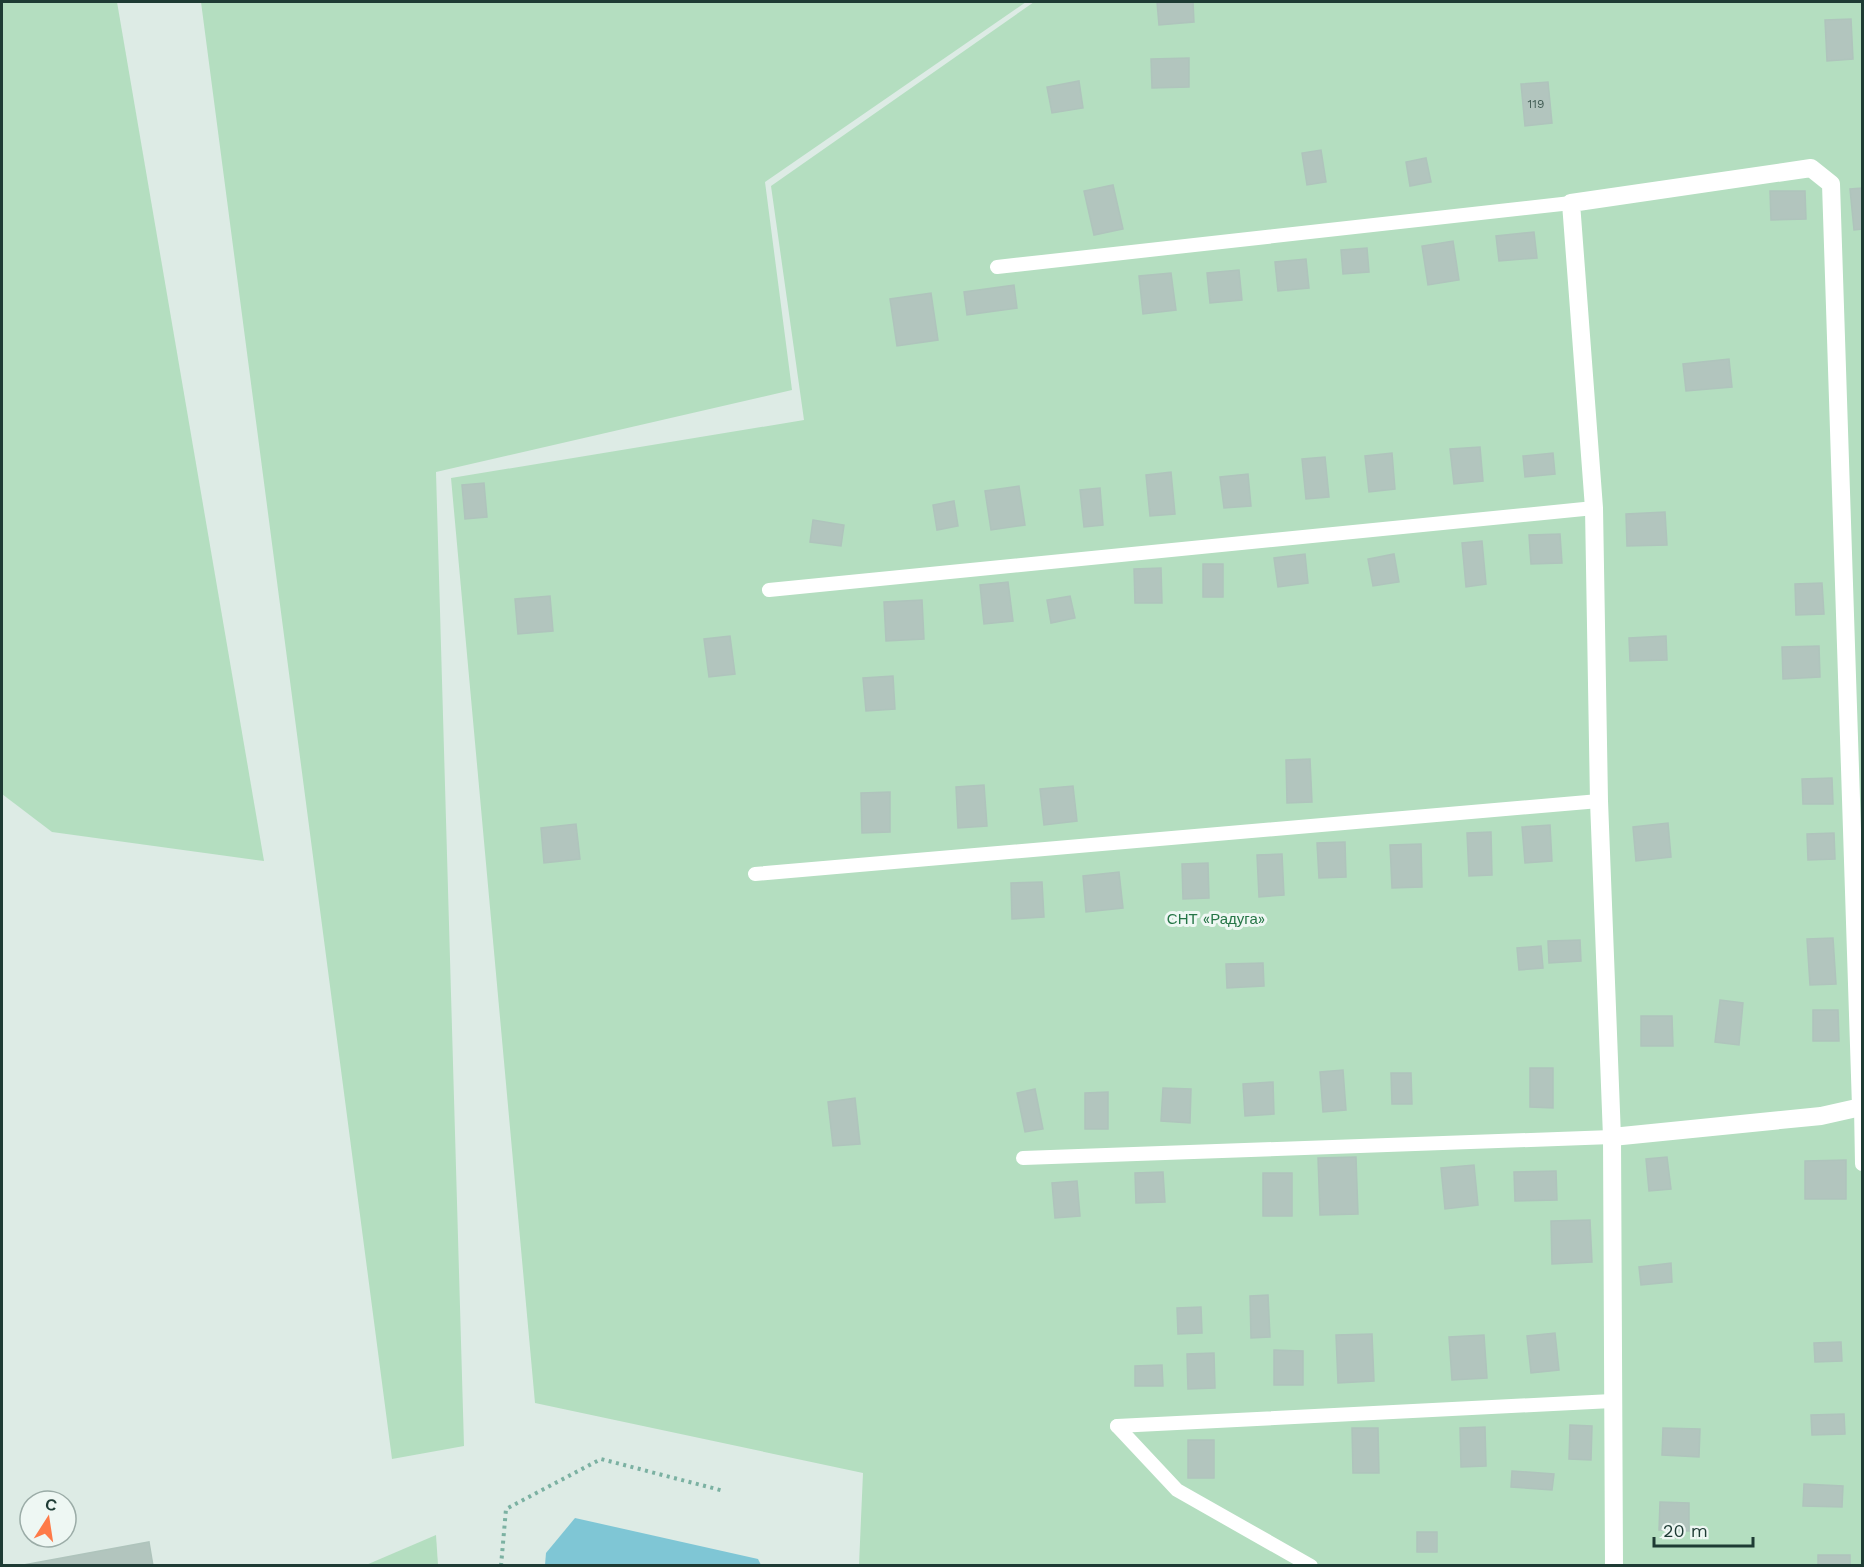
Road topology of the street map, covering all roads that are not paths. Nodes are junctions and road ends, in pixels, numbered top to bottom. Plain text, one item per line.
1 (1571, 203) junction
2 (997, 267) dead end
3 (1594, 508) junction
4 (769, 590) dead end
5 (1599, 801) junction
6 (755, 874) dead end
7 (1861, 1107) junction
8 (1612, 1137) junction
9 (1023, 1158) dead end
10 (1863, 1164) edge
11 (1612, 1401) junction
12 (1311, 1566) edge
13 (1614, 1566) edge

1 - 2 lane
1 - 3 street
1 - 7 street
3 - 4 lane
3 - 5 street
5 - 6 lane
5 - 8 street
7 - 8 street
7 - 10 lane
8 - 9 lane
8 - 11 street
11 - 12 lane
11 - 13 street

